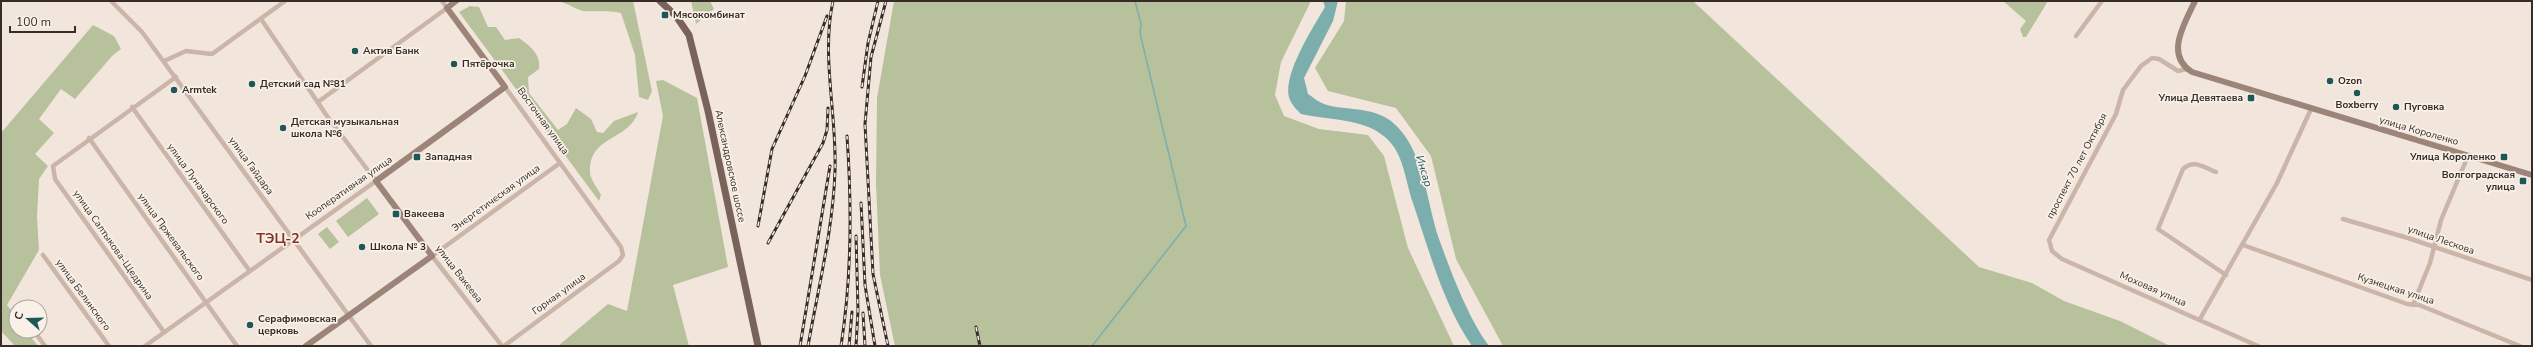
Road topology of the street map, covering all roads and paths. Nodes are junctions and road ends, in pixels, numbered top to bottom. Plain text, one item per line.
1 (111, 1) edge
2 (285, 1) edge
3 (442, 1) edge
4 (456, 1) edge
5 (660, 1) edge
6 (2102, 1) edge
7 (2195, 1) edge
8 (447, 8) junction
9 (261, 19) junction
10 (2076, 36) dead end
11 (164, 61) junction
12 (2187, 69) junction
13 (176, 76) junction
14 (505, 87) junction
15 (318, 102) junction
16 (132, 108) junction
17 (2311, 109) junction
18 (89, 138) junction
19 (2468, 156) junction
20 (560, 163) junction
21 (2216, 172) dead end
22 (2532, 175) edge
23 (376, 181) junction
24 (2343, 219) dead end
25 (293, 240) junction
26 (2049, 240) joint
27 (2243, 245) junction
28 (2434, 248) junction
29 (43, 255) dead end
30 (623, 255) joint
31 (432, 256) junction
32 (249, 270) junction
33 (2226, 276) junction
34 (2532, 280) edge
35 (206, 301) junction
36 (2413, 305) junction
37 (348, 315) junction
38 (2200, 319) junction
39 (164, 332) junction
40 (109, 346) edge
41 (145, 346) edge
42 (238, 346) edge
43 (306, 346) edge
44 (371, 346) edge
45 (503, 346) edge
46 (758, 346) edge
47 (2258, 346) edge
48 (2520, 346) edge

1 - 11 street, улица Гайдара
2 - 9 street
3 - 8 street, Восточная улица
4 - 8 street
5 - 46 main road, Александровское шоссе
6 - 10 street
7 - 12 street
8 - 14 street, Восточная улица
8 - 15 street
9 - 11 street
9 - 15 street, улица Вакеева
11 - 13 street, улица Гайдара
12 - 17 street, улица Короленко
12 - 26 street, проспект 70 лет Октября
13 - 16 street
13 - 25 street, улица Гайдара
14 - 20 street, Восточная улица
14 - 23 street, Кооперативная улица
15 - 23 street, улица Вакеева
16 - 18 street
16 - 32 street, улица Луначарского
17 - 19 street, улица Короленко
17 - 27 street
18 - 35 street, улица Пржевальского
18 - 39 street, улица Салтыкова-Щедрина
19 - 22 street, улица Короленко
19 - 28 street
20 - 30 street, Восточная улица
20 - 31 street, Энергетическая улица
21 - 33 street
23 - 25 street, Кооперативная улица
23 - 31 street, улица Вакеева
24 - 28 street, улица Лескова
25 - 32 street, Кооперативная улица
25 - 37 street, улица Гайдара
26 - 38 street, Моховая улица
27 - 33 street
27 - 36 street, Кузнецкая улица
28 - 34 street, улица Лескова
28 - 36 street
29 - 40 street, улица Белинского
30 - 45 street, Горная улица
31 - 37 street, Энергетическая улица
31 - 45 street, улица Вакеева
32 - 35 street, Кооперативная улица
33 - 38 street
35 - 39 street, Кооперативная улица
35 - 42 street, улица Пржевальского
36 - 48 street, Кузнецкая улица
37 - 43 street, Энергетическая улица
37 - 44 street, улица Гайдара
38 - 47 street, Моховая улица
39 - 41 street, Кооперативная улица

